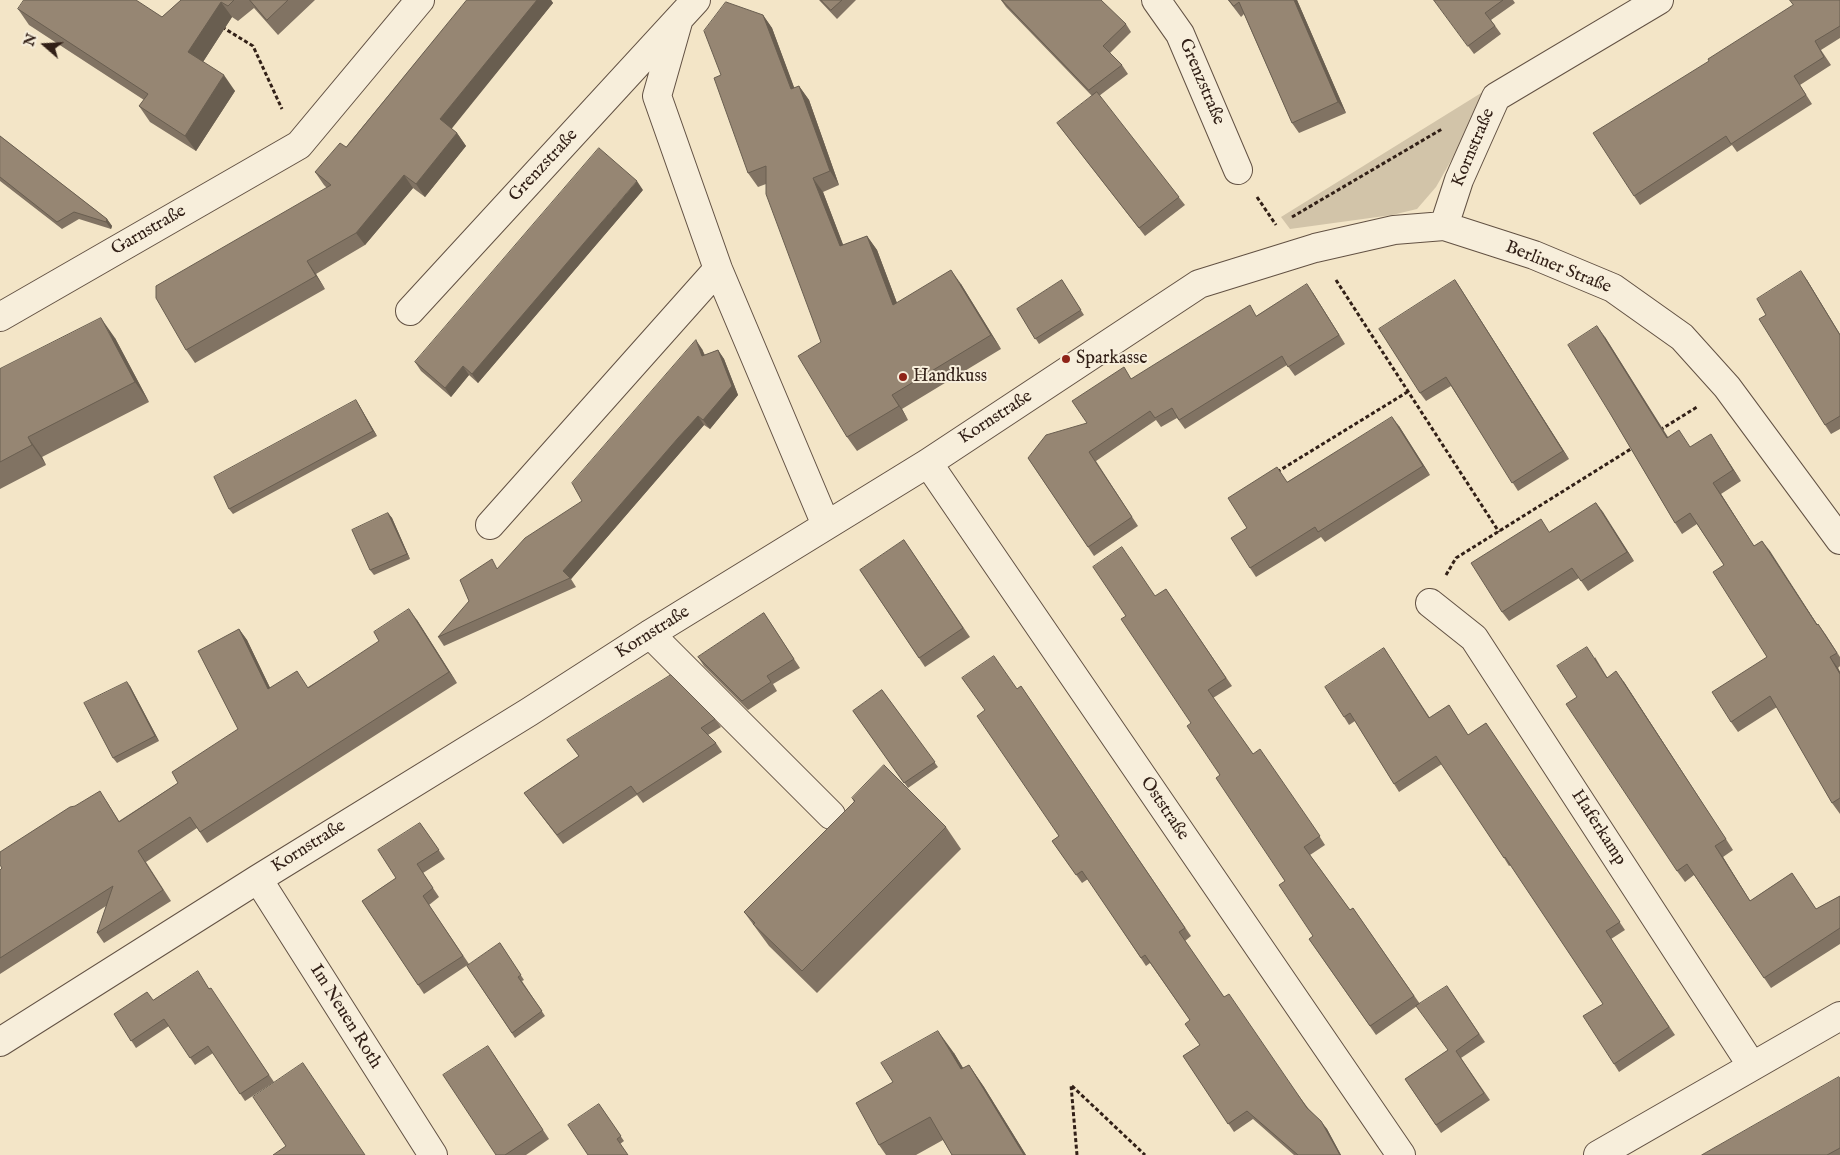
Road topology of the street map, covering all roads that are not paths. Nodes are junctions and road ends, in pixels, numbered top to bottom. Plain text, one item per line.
1 (420, 0) edge
2 (696, 0) edge
3 (1156, 0) edge
4 (1659, 0) edge
5 (678, 22) junction
6 (1238, 170) road end
7 (1444, 226) junction
8 (718, 269) junction
9 (410, 311) dead end
10 (0, 317) edge
11 (928, 462) junction
12 (490, 525) dead end
13 (826, 526) junction
14 (1840, 540) edge
15 (1430, 603) road end
16 (650, 634) junction
17 (831, 815) dead end
18 (258, 879) junction
19 (1840, 1016) edge
20 (0, 1042) edge
21 (1752, 1066) junction
22 (433, 1155) edge
23 (1401, 1155) edge
24 (1598, 1155) edge

1 - 10 street, Garnstraße
2 - 5 street, Grenzstraße
3 - 6 street, Grenzstraße
4 - 7 street, Kornstraße
5 - 8 street, Grenzstraße
5 - 9 street, Grenzstraße
7 - 11 street, Kornstraße
7 - 14 street, Berliner Straße
8 - 12 street
8 - 13 street, Grenzstraße
11 - 13 street, Kornstraße
11 - 23 street, Oststraße
13 - 16 street, Kornstraße
15 - 21 street, Haferkamp
16 - 17 street
16 - 18 street, Kornstraße
18 - 20 street, Kornstraße
18 - 22 street, Im Neuen Roth
19 - 21 street
21 - 24 street

